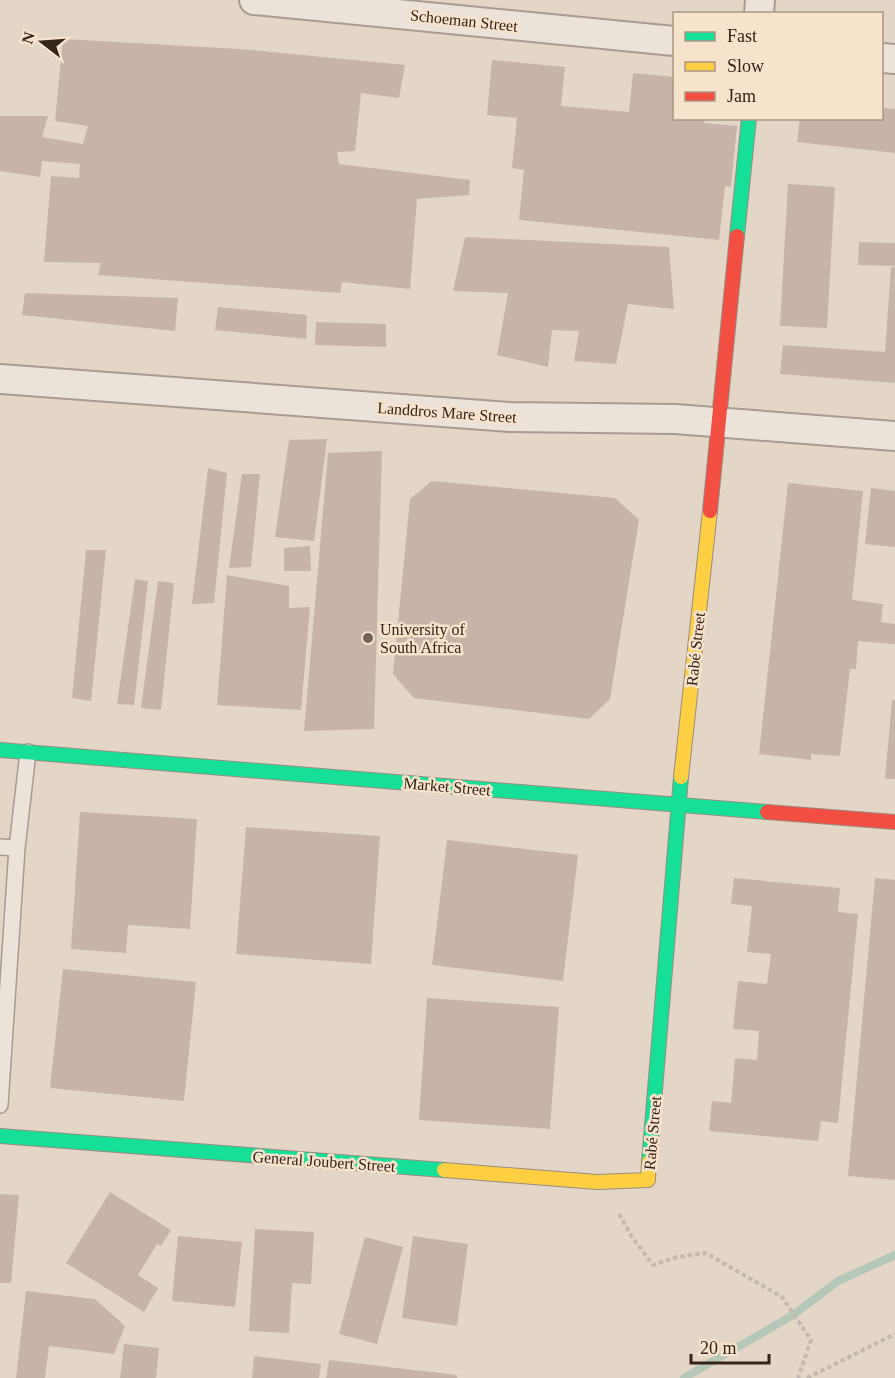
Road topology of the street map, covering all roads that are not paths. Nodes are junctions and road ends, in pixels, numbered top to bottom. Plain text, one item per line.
1 (254, 0) edge
2 (673, 41) edge
3 (749, 120) edge
4 (0, 379) edge
5 (719, 423) junction
6 (895, 436) edge
7 (0, 750) edge
8 (28, 752) junction
9 (678, 806) junction
10 (895, 822) edge
11 (0, 847) edge
12 (17, 848) junction
13 (6, 915) edge
14 (4, 980) edge
15 (2, 1046) edge
16 (0, 1105) edge
17 (0, 1136) edge
18 (648, 1180) joint

1 - 2 street, Schoeman Street
3 - 5 street, Rabé Street
4 - 5 street, Landdros Mare Street
5 - 6 street, Landdros Mare Street
5 - 9 street, Rabé Street
7 - 8 street, Market Street
8 - 9 street, Market Street
8 - 12 lane
9 - 10 street, Market Street
9 - 18 street, Rabé Street
11 - 12 lane
12 - 13 lane
13 - 14 lane
14 - 15 lane
15 - 16 lane
17 - 18 street, General Joubert Street

